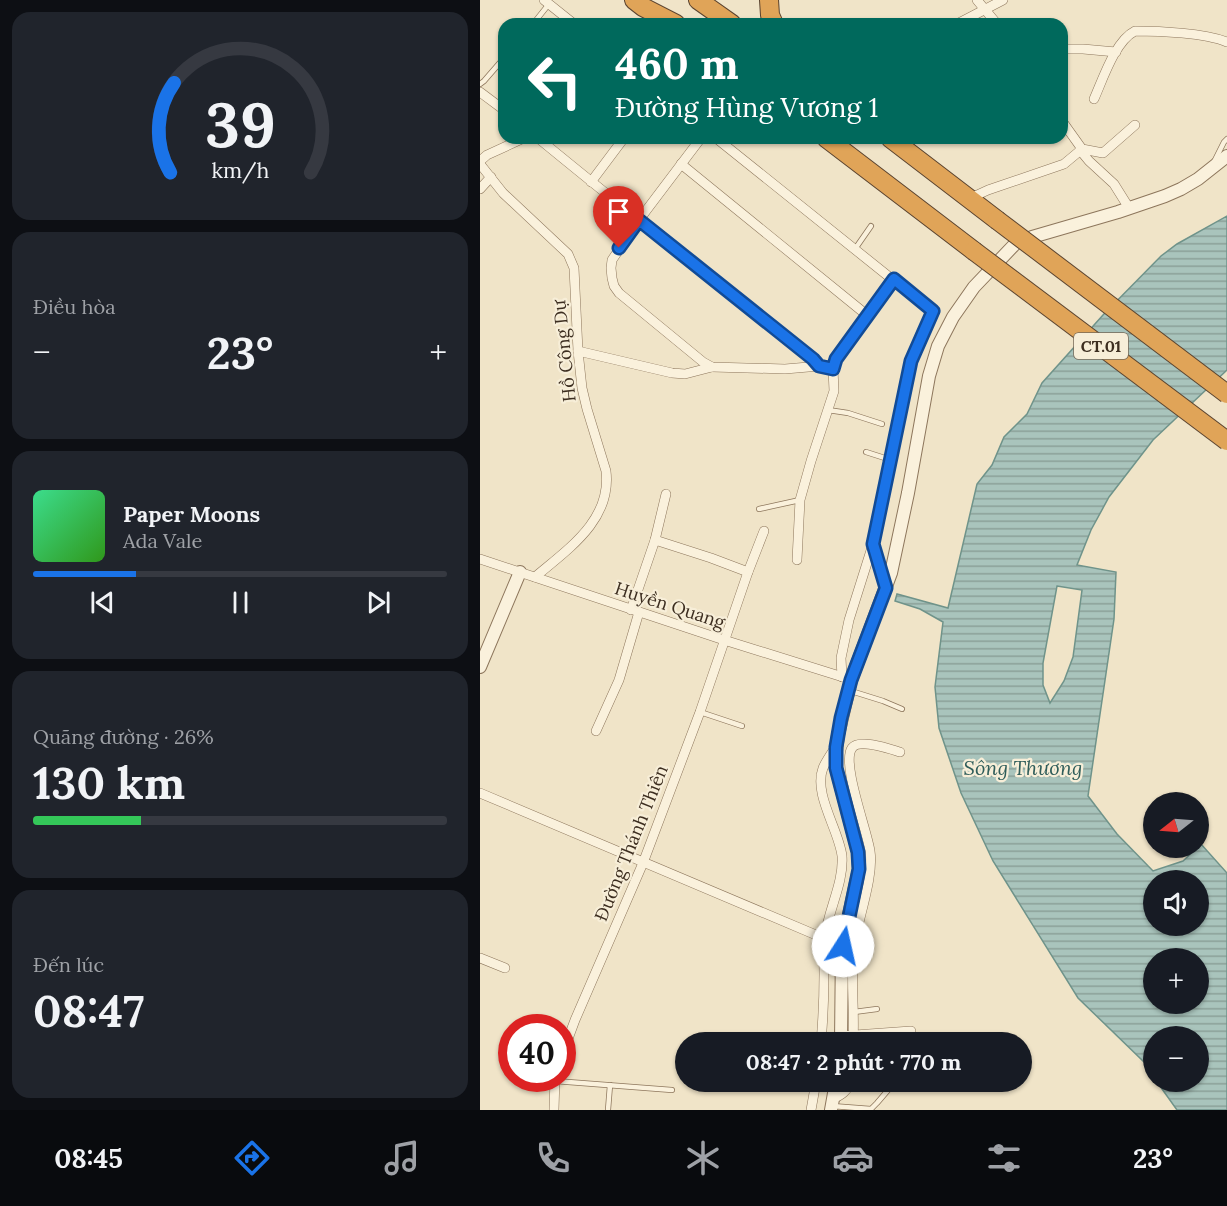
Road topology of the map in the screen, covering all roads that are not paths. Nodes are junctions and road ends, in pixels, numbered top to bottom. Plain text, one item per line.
1 (634, 0) edge
2 (646, 0) edge
3 (698, 0) edge
4 (769, 0) edge
5 (977, 0) edge
6 (1003, 0) edge
7 (547, 2) edge
8 (986, 9) junction
9 (537, 18) edge
10 (567, 18) edge
11 (664, 18) edge
12 (668, 18) edge
13 (724, 18) edge
14 (771, 18) edge
15 (969, 18) edge
16 (993, 18) edge
17 (1227, 42) edge
18 (1068, 49) edge
19 (1116, 52) junction
20 (498, 65) edge
21 (480, 84) edge
22 (480, 92) edge
23 (1094, 99) dead end
24 (498, 106) edge
25 (1135, 125) dead end
26 (1068, 130) edge
27 (1227, 139) edge
28 (511, 144) edge
29 (545, 144) edge
30 (620, 144) edge
31 (696, 144) edge
32 (724, 144) edge
33 (834, 144) edge
34 (898, 144) edge
35 (1081, 150) junction
36 (1227, 156) edge
37 (480, 162) edge
38 (681, 164) junction
39 (1212, 167) junction
40 (491, 177) junction
41 (591, 182) junction
42 (480, 189) edge
43 (975, 196) dead end
44 (1129, 208) junction
45 (639, 220) junction
46 (871, 226) dead end
47 (855, 249) junction
48 (894, 279) junction
49 (868, 316) junction
50 (578, 351) junction
51 (819, 366) junction
52 (712, 367) junction
53 (833, 369) junction
54 (1227, 394) edge
55 (828, 410) junction
56 (882, 424) dead end
57 (1227, 441) edge
58 (866, 452) dead end
59 (891, 460) junction
60 (666, 494) dead end
61 (800, 500) junction
62 (759, 509) dead end
63 (764, 531) dead end
64 (655, 540) junction
65 (873, 544) junction
66 (798, 560) dead end
67 (481, 562) edge
68 (520, 572) junction
69 (748, 572) junction
70 (535, 577) junction
71 (886, 588) junction
72 (635, 611) junction
73 (724, 640) junction
74 (480, 667) edge
75 (847, 682) junction
76 (902, 709) dead end
77 (700, 712) junction
78 (742, 726) dead end
79 (596, 731) dead end
80 (836, 747) junction
81 (900, 752) dead end
82 (480, 793) edge
83 (644, 863) junction
84 (824, 938) junction
85 (843, 946) junction
86 (480, 958) edge
87 (505, 968) dead end
88 (877, 1009) dead end
89 (854, 1012) junction
90 (576, 1018) edge
91 (911, 1031) dead end
92 (821, 1032) edge
93 (847, 1032) edge
94 (849, 1032) edge
95 (903, 1032) edge
96 (576, 1082) edge
97 (610, 1085) junction
98 (672, 1090) dead end
99 (555, 1092) edge
100 (814, 1092) edge
101 (844, 1092) edge
102 (886, 1092) edge
103 (832, 1105) edge
104 (554, 1110) edge
105 (608, 1110) edge
106 (811, 1110) edge

1 - 11 highway
2 - 12 highway
3 - 13 highway
4 - 14 highway
5 - 8 street
6 - 8 street
7 - 9 lane
7 - 10 street
8 - 15 street
8 - 16 street
17 - 19 street
18 - 19 street
19 - 23 street
20 - 21 lane
22 - 24 street
25 - 35 street
26 - 35 street
27 - 39 lane
28 - 37 street
29 - 41 street
30 - 41 street
31 - 38 street
32 - 47 street
33 - 57 highway, CT.01, bridge
34 - 54 highway, CT.01, bridge
35 - 43 street
35 - 44 street
36 - 39 street
37 - 40 street, Hồ Công Dự
38 - 45 street
38 - 49 street
39 - 44 street
40 - 42 street
40 - 50 street, Hồ Công Dự
41 - 45 street
44 - 71 street
45 - 51 street
45 - 52 street
46 - 47 lane
47 - 48 street
48 - 49 street
48 - 59 street
49 - 53 street
50 - 52 street
50 - 70 street, Hồ Công Dự
51 - 52 street
51 - 53 street
53 - 55 street
55 - 56 lane
55 - 61 street
58 - 59 lane
59 - 65 street
60 - 64 street
61 - 62 lane
61 - 66 street
63 - 69 street, Đường Thánh Thiên
64 - 69 street
64 - 72 street
65 - 71 street
65 - 75 street
67 - 68 street, Huyền Quang
68 - 70 street, Huyền Quang
68 - 74 street
69 - 73 street, Đường Thánh Thiên
70 - 72 street, Huyền Quang
71 - 75 street
72 - 73 street, Huyền Quang
72 - 79 street
73 - 75 street, Huyền Quang
73 - 77 street, Đường Thánh Thiên
75 - 76 lane
75 - 80 street
77 - 78 lane
77 - 83 street, Đường Thánh Thiên
80 - 84 street
80 - 85 street
81 - 89 street
82 - 83 street
83 - 84 street
83 - 90 street, Đường Thánh Thiên
84 - 85 street
84 - 92 street
85 - 93 street
86 - 87 street
88 - 89 lane
89 - 94 street
91 - 95 street
96 - 97 lane
97 - 98 lane
97 - 105 lane
99 - 104 street
100 - 106 street
101 - 103 street
102 - 103 lane

